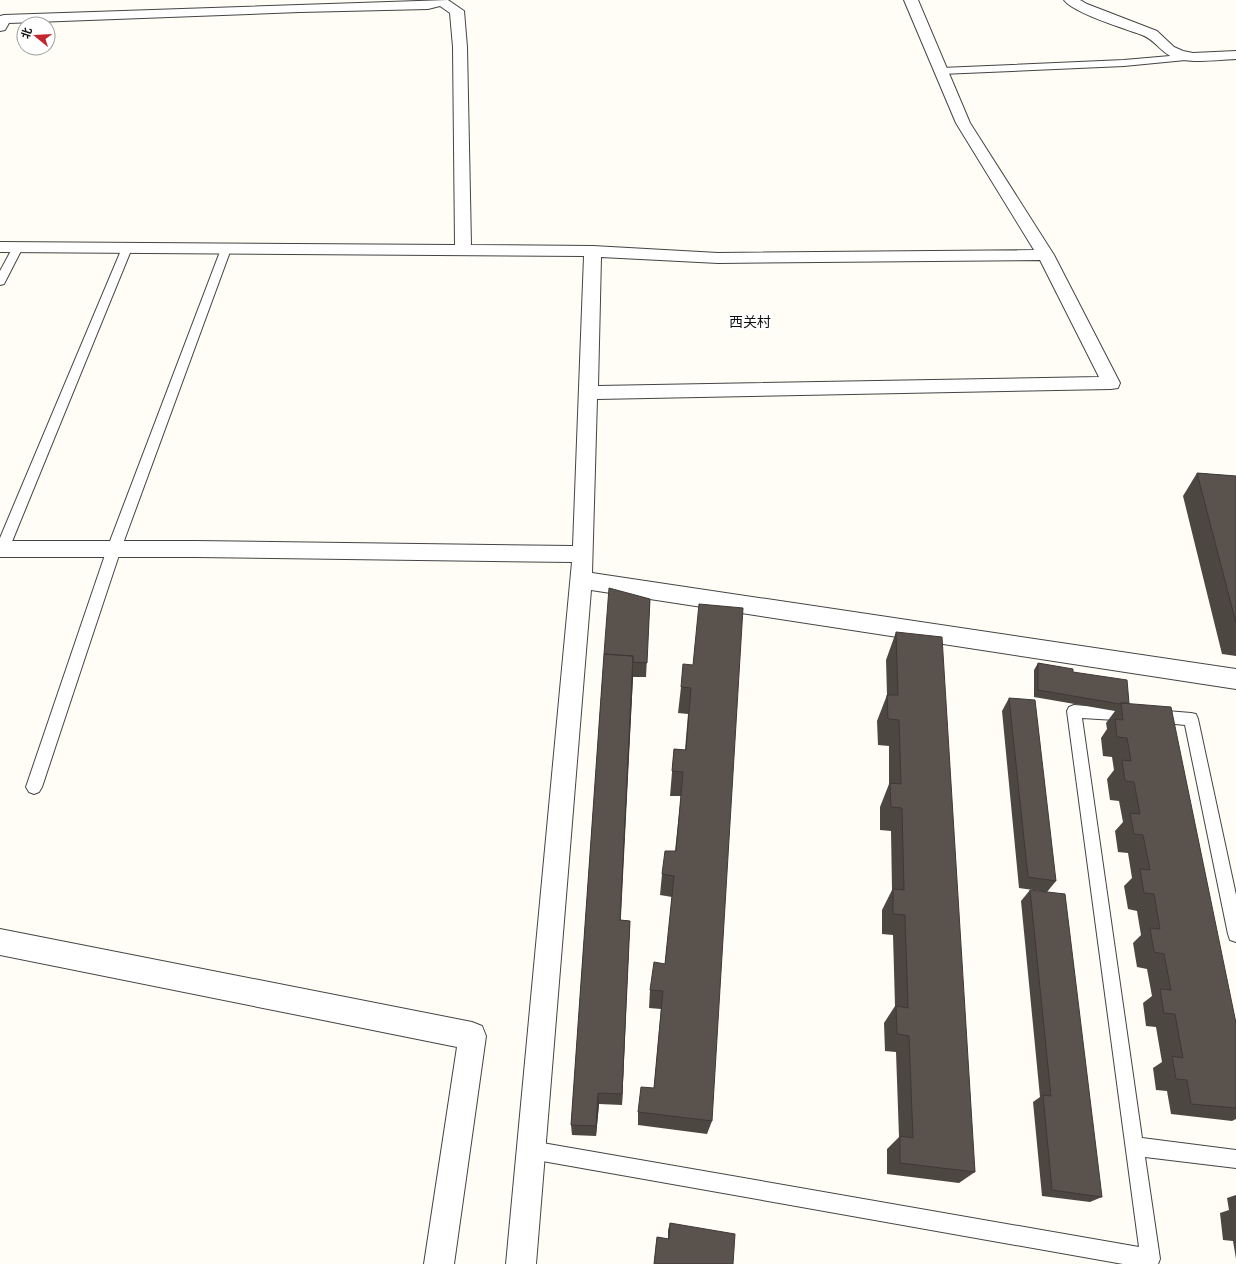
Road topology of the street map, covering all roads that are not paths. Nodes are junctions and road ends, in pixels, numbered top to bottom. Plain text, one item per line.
1 (911, 0) edge
2 (1071, 0) edge
3 (442, 1) edge
4 (0, 27) edge
5 (1236, 55) edge
6 (1193, 57) junction
7 (941, 71) junction
8 (0, 247) edge
9 (18, 247) junction
10 (127, 248) junction
11 (226, 249) junction
12 (463, 251) junction
13 (593, 252) junction
14 (1046, 255) junction
15 (0, 282) edge
16 (588, 393) junction
17 (1, 549) edge
18 (114, 549) junction
19 (583, 554) junction
20 (580, 580) junction
21 (1236, 679) edge
22 (34, 787) dead end
23 (1236, 934) edge
24 (0, 942) edge
25 (1134, 1146) junction
26 (531, 1150) junction
27 (1236, 1159) edge
28 (439, 1264) edge
29 (521, 1264) edge

1 - 7 street
2 - 6 street
3 - 4 street
3 - 12 street
5 - 6 street
6 - 7 lane
7 - 14 street
8 - 9 street
9 - 10 street
9 - 15 lane
10 - 11 street
10 - 17 lane
11 - 12 street
11 - 18 lane
12 - 13 street
13 - 14 street
13 - 16 street
14 - 16 street
16 - 19 street
17 - 18 street
18 - 19 street
18 - 22 lane
19 - 20 street
20 - 21 street
20 - 26 street
23 - 25 lane
24 - 28 street
25 - 26 lane
25 - 27 lane
26 - 29 street

